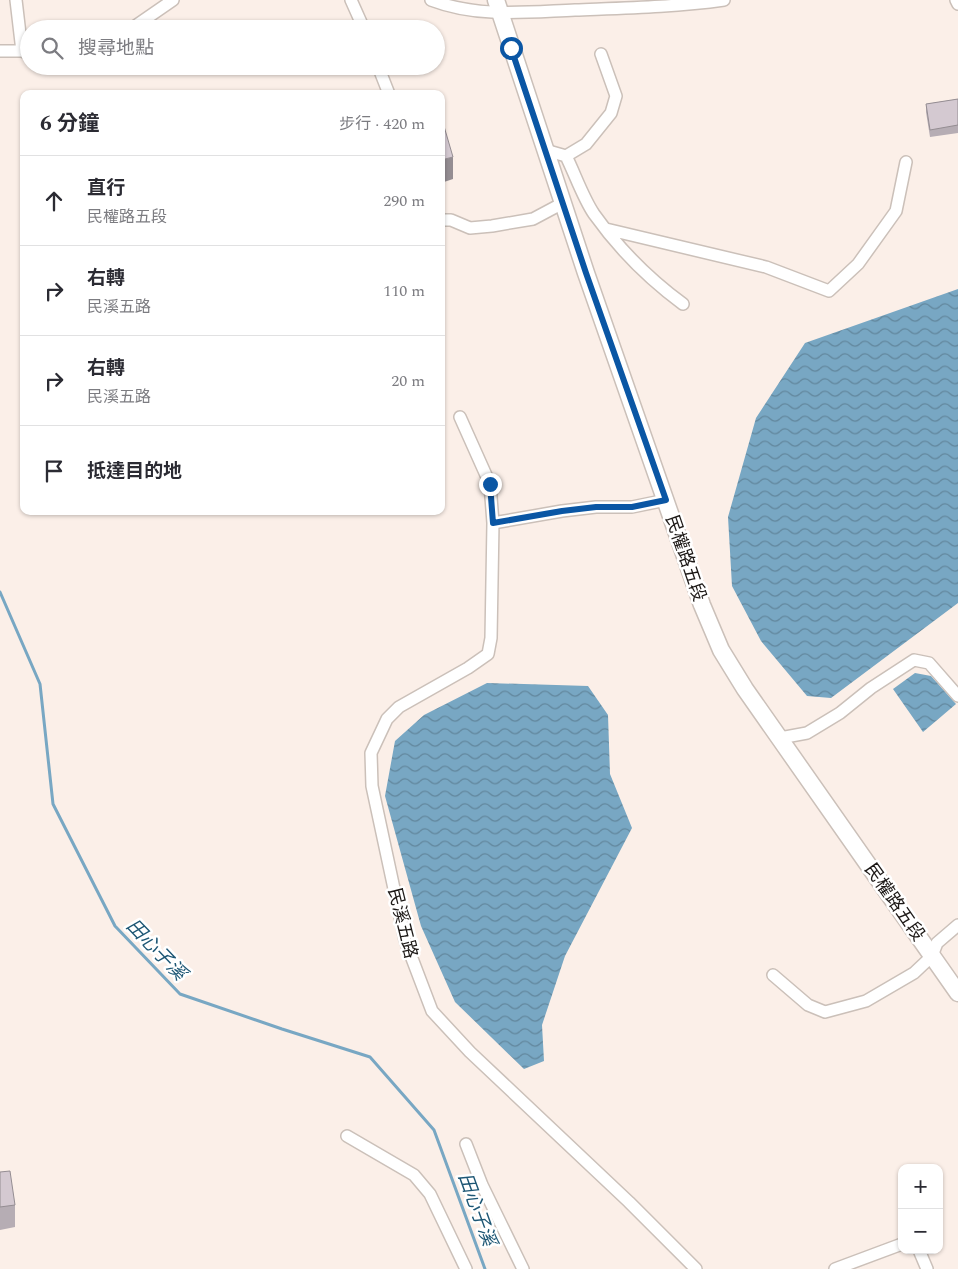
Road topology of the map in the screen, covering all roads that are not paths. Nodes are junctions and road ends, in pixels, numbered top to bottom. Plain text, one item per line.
1 (16, 0) edge
2 (174, 0) edge
3 (351, 0) edge
4 (432, 0) edge
5 (724, 0) edge
6 (956, 0) edge
7 (958, 4) edge
8 (498, 7) edge
9 (145, 20) edge
10 (360, 20) edge
11 (20, 21) edge
12 (0, 51) edge
13 (20, 53) edge
14 (601, 54) dead end
15 (382, 75) edge
16 (387, 90) edge
17 (545, 150) junction
18 (566, 156) junction
19 (906, 162) dead end
20 (563, 203) junction
21 (445, 220) edge
22 (606, 229) junction
23 (683, 304) dead end
24 (460, 417) dead end
25 (666, 500) junction
26 (493, 523) junction
27 (958, 696) edge
28 (780, 738) junction
29 (958, 925) edge
30 (932, 956) junction
31 (773, 975) dead end
32 (958, 993) edge
33 (347, 1136) dead end
34 (466, 1144) dead end
35 (898, 1245) edge
36 (921, 1254) edge
37 (466, 1269) edge
38 (523, 1269) edge
39 (696, 1269) edge
40 (835, 1269) edge
41 (927, 1269) edge

1 - 11 street
2 - 9 street
3 - 10 street
4 - 8 street
5 - 8 street
6 - 7 street
8 - 17 street, 民權路五段
12 - 13 street
14 - 18 street
15 - 16 street
17 - 18 street
17 - 20 street, 民權路五段
18 - 22 street
19 - 22 street
20 - 21 street
20 - 25 street, 民權路五段
22 - 23 street
24 - 26 street, 民溪五路
25 - 26 street
25 - 28 street, 民權路五段
26 - 39 street, 民溪五路
27 - 28 street
28 - 30 street, 民權路五段
29 - 30 street
30 - 31 street
30 - 32 street, 民權路五段
33 - 37 street
34 - 38 street
35 - 40 street
36 - 41 street

